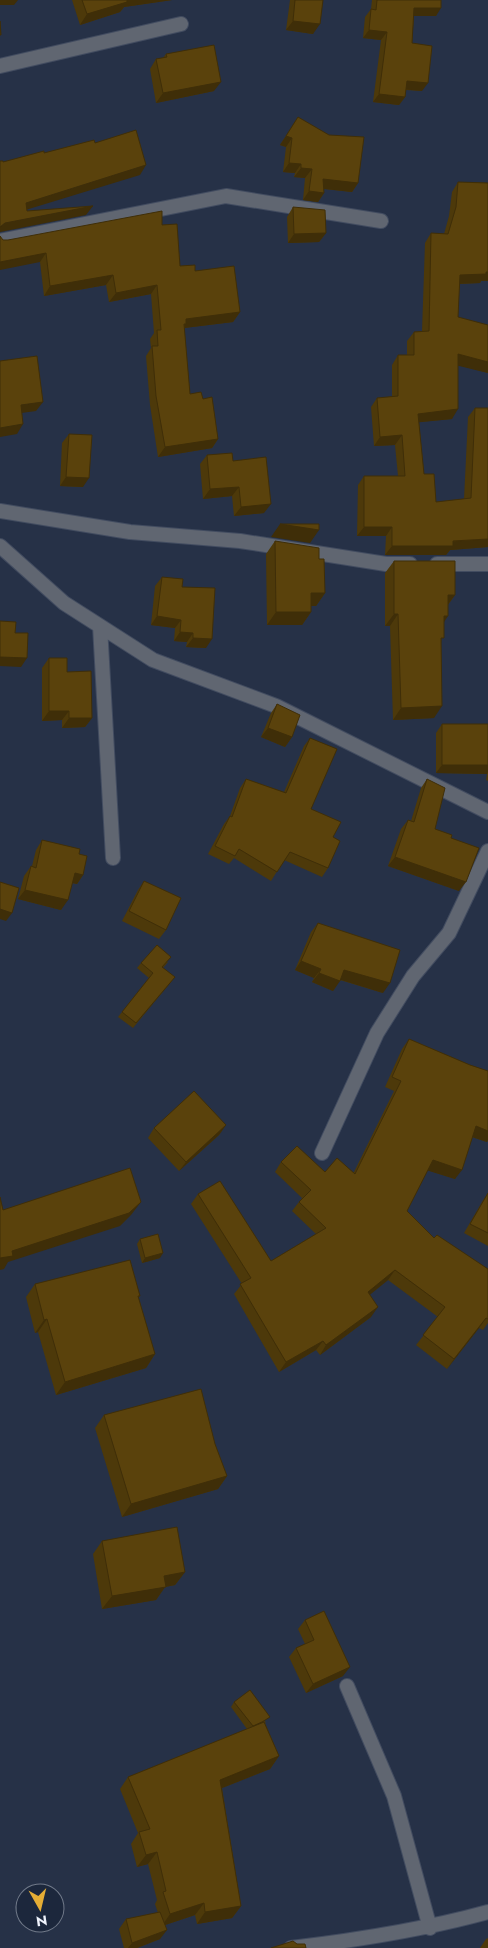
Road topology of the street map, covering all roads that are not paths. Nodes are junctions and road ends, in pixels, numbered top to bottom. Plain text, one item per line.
1 (180, 24) dead end
2 (0, 66) edge
3 (381, 221) dead end
4 (0, 241) edge
5 (0, 510) edge
6 (0, 546) edge
7 (488, 564) edge
8 (100, 626) junction
9 (488, 812) edge
10 (488, 852) edge
11 (113, 858) dead end
12 (322, 1153) dead end
13 (347, 1686) dead end
14 (488, 1912) edge
15 (430, 1928) junction
16 (291, 1948) edge

1 - 2 street
3 - 4 street
5 - 7 street
6 - 8 street
8 - 9 street
8 - 11 street
10 - 12 street
13 - 15 street
14 - 15 street
15 - 16 street

